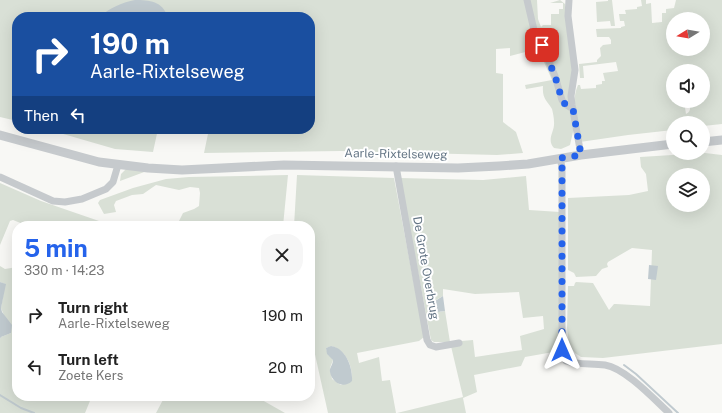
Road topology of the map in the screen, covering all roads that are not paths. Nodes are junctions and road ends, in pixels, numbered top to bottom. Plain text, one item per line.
1 (527, 0) edge
2 (569, 0) edge
3 (573, 109) junction
4 (0, 135) edge
5 (722, 140) edge
6 (710, 141) edge
7 (666, 145) edge
8 (581, 155) junction
9 (560, 158) junction
10 (118, 165) junction
11 (396, 166) junction
12 (0, 177) edge
13 (459, 343) dead end
14 (669, 413) edge

1 - 3 street
2 - 3 street
3 - 8 street
4 - 10 street, Aarle-Rixtelseweg
5 - 6 street
7 - 8 street, Aarle-Rixtelseweg
8 - 9 street, Aarle-Rixtelseweg
9 - 11 street, Aarle-Rixtelseweg
9 - 14 street
10 - 11 street, Aarle-Rixtelseweg
10 - 12 street
11 - 13 street, De Grote Overbrug

